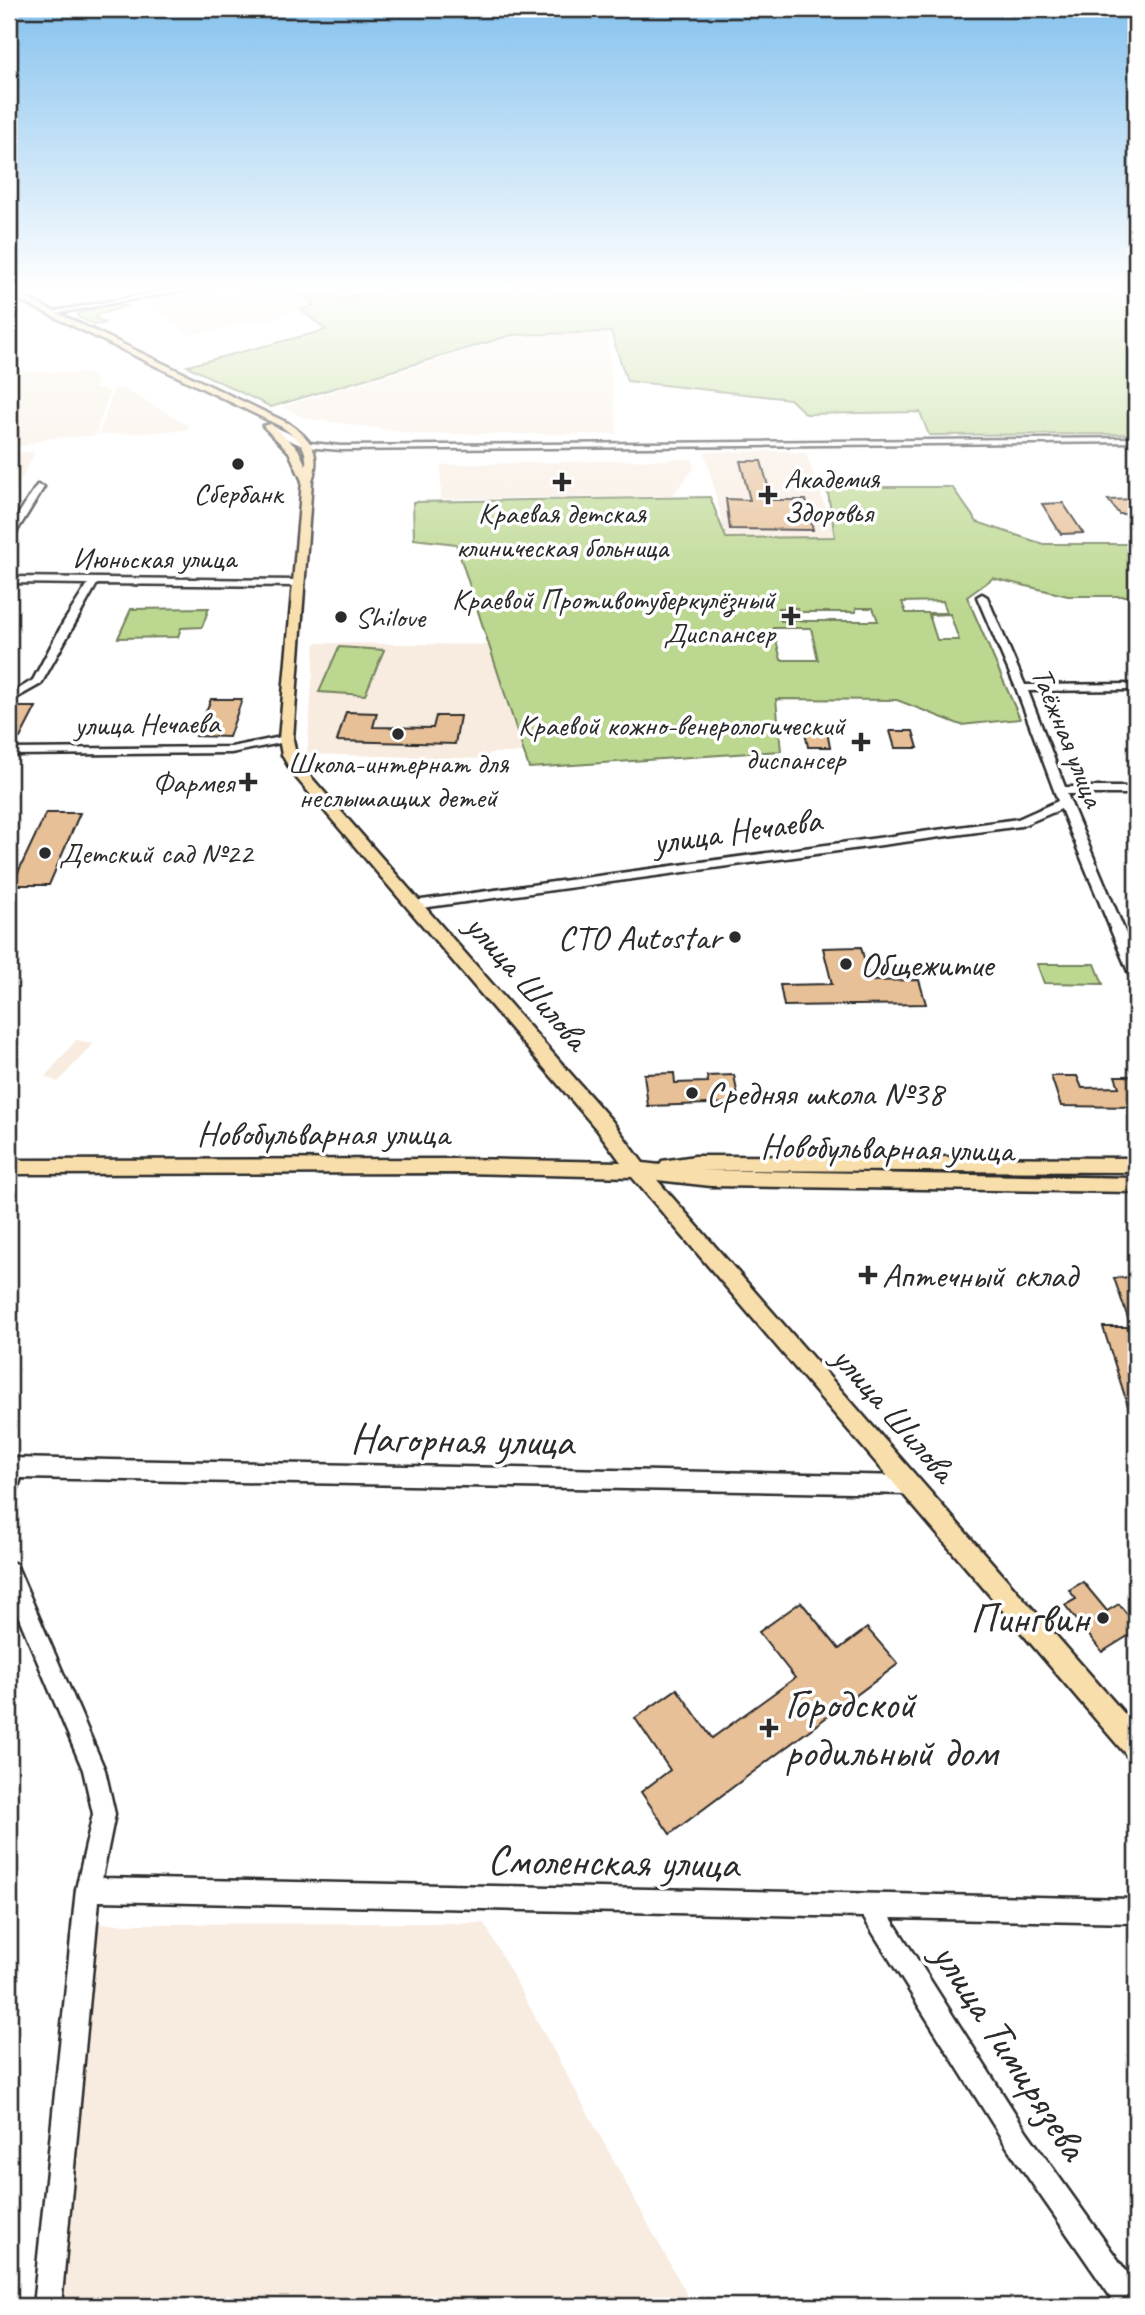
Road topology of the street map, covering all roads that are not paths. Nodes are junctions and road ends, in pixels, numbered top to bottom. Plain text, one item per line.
1 (220, 395) edge
2 (252, 411) junction
3 (285, 425) junction
4 (272, 429) junction
5 (1136, 440) edge
6 (308, 445) junction
7 (344, 445) junction
8 (294, 452) junction
9 (313, 467) junction
10 (307, 481) junction
11 (40, 487) dead end
12 (9, 536) edge
13 (9, 580) edge
14 (93, 583) junction
15 (299, 583) junction
16 (982, 597) dead end
17 (1136, 687) edge
18 (1021, 688) junction
19 (9, 699) edge
20 (286, 739) junction
21 (9, 752) edge
22 (1136, 790) edge
23 (1063, 797) junction
24 (414, 905) junction
25 (1130, 945) edge
26 (1136, 974) edge
27 (1136, 1165) edge
28 (9, 1167) edge
29 (637, 1170) junction
30 (1136, 1185) edge
31 (10, 1474) edge
32 (909, 1485) junction
33 (9, 1572) edge
34 (1136, 1747) edge
35 (88, 1889) junction
36 (870, 1906) junction
37 (1136, 1911) edge
38 (47, 2306) edge
39 (1134, 2306) edge

1 - 2 main road
2 - 3 main road
2 - 4 main road
3 - 6 main road
3 - 7 street
4 - 6 street
4 - 8 main road
5 - 7 street
6 - 7 street
6 - 8 street
6 - 9 main road
7 - 9 street
8 - 10 main road
9 - 10 main road, улица Шилова
10 - 15 main road, улица Шилова
11 - 12 street
13 - 14 street, Июньская улица
14 - 15 street, Июньская улица
14 - 19 street
15 - 20 main road, улица Шилова
16 - 18 street, Таёжная улица
17 - 18 street
18 - 23 street, Таёжная улица
20 - 21 street, улица Нечаева
20 - 24 main road, улица Шилова
22 - 23 street, улица Нечаева
23 - 24 street, улица Нечаева
23 - 25 street, Таёжная улица
24 - 29 main road, улица Шилова
25 - 26 street, Таёжная улица
27 - 29 main road, Новобульварная улица
28 - 29 main road, Новобульварная улица
29 - 30 main road, Новобульварная улица
29 - 32 main road, улица Шилова
31 - 32 street, Нагорная улица
32 - 34 main road, улица Шилова
33 - 35 street
35 - 36 street, Смоленская улица
35 - 38 street
36 - 37 street, Смоленская улица
36 - 39 street, улица Тимирязева

